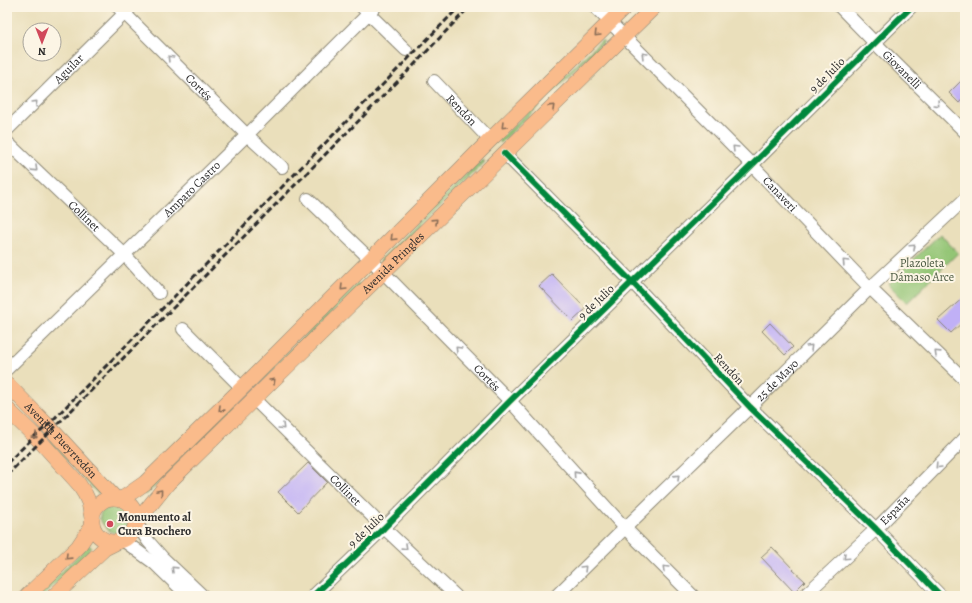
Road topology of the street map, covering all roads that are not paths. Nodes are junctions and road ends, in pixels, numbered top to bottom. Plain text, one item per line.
1 (595, 7) edge
2 (625, 7) edge
3 (654, 7) edge
4 (840, 7) edge
5 (911, 7) edge
6 (125, 9) edge
7 (368, 9) edge
8 (610, 22) junction
9 (624, 36) junction
10 (875, 44) junction
11 (406, 50) dead end
12 (434, 81) dead end
13 (7, 130) edge
14 (965, 132) edge
15 (247, 135) junction
16 (490, 140) junction
17 (7, 142) edge
18 (504, 153) junction
19 (752, 165) junction
20 (282, 166) dead end
21 (965, 199) edge
22 (308, 200) dead end
23 (125, 255) junction
24 (371, 260) junction
25 (383, 272) junction
26 (632, 282) junction
27 (870, 288) junction
28 (159, 292) dead end
29 (183, 329) dead end
30 (7, 369) edge
31 (965, 380) edge
32 (7, 384) edge
33 (242, 388) junction
34 (254, 399) junction
35 (510, 401) junction
36 (750, 406) junction
37 (7, 409) edge
38 (965, 438) edge
39 (118, 499) junction
40 (92, 522) junction
41 (136, 523) junction
42 (384, 528) junction
43 (625, 528) junction
44 (876, 529) junction
45 (120, 542) junction
46 (27, 596) edge
47 (54, 596) edge
48 (188, 596) edge
49 (203, 596) edge
50 (313, 596) edge
51 (456, 596) edge
52 (556, 596) edge
53 (693, 596) edge
54 (804, 596) edge
55 (941, 596) edge

1 - 8 street, Canaveri
2 - 8 main road, Avenida Pringles
3 - 9 main road, Avenida Pringles
4 - 10 street, Giovanelli
5 - 10 street, 9 de Julio
13 -> 6 street, Aguilar
15 -> 6 street, Cortés
7 - 11 street
7 - 15 street, Amparo Castro
8 - 9 street, Canaveri
8 -> 16 main road, Avenida Pringles
18 -> 9 main road, Avenida Pringles
19 -> 9 street, Canaveri
10 -> 14 street, Giovanelli
10 - 19 street, 9 de Julio
12 - 16 street, Rendón
15 - 20 street, Cortés
15 - 23 street, Amparo Castro
16 -> 24 main road, Avenida Pringles
17 -> 23 street, Collinet
25 -> 18 main road, Avenida Pringles
18 - 26 street, Rendón
19 - 26 street, 9 de Julio
27 -> 19 street, Canaveri
27 -> 21 street, 25 de Mayo
22 - 24 street, Cortés
23 - 28 street, Collinet
23 - 30 street, Amparo Castro
24 - 25 street, Cortés
24 -> 33 main road, Avenida Pringles
34 -> 25 main road, Avenida Pringles
35 -> 25 street, Cortés
26 - 35 street, 9 de Julio
26 - 36 street, Rendón
31 -> 27 street, Canaveri
36 -> 27 street, 25 de Mayo
29 - 33 street
32 - 39 main road, Avenida Pueyrredón
33 -> 39 main road, Avenida Pringles
41 -> 34 main road, Avenida Pringles
34 -> 42 street, Collinet
35 - 42 street, 9 de Julio
43 -> 35 street, Cortés
43 -> 36 street, 25 de Mayo
36 - 44 street, Rendón
37 -> 40 main road, Avenida Pueyrredón
38 -> 44 street, España
39 - 40 main road
39 - 41 main road
40 - 45 main road
40 -> 46 main road
41 - 45 main road
49 -> 41 street
42 - 50 street, 9 de Julio
42 -> 51 street, Collinet
52 -> 43 street, 25 de Mayo
53 -> 43 street, Cortés
44 -> 54 street, España
44 - 55 street, Rendón
45 - 47 main road
45 - 48 street

